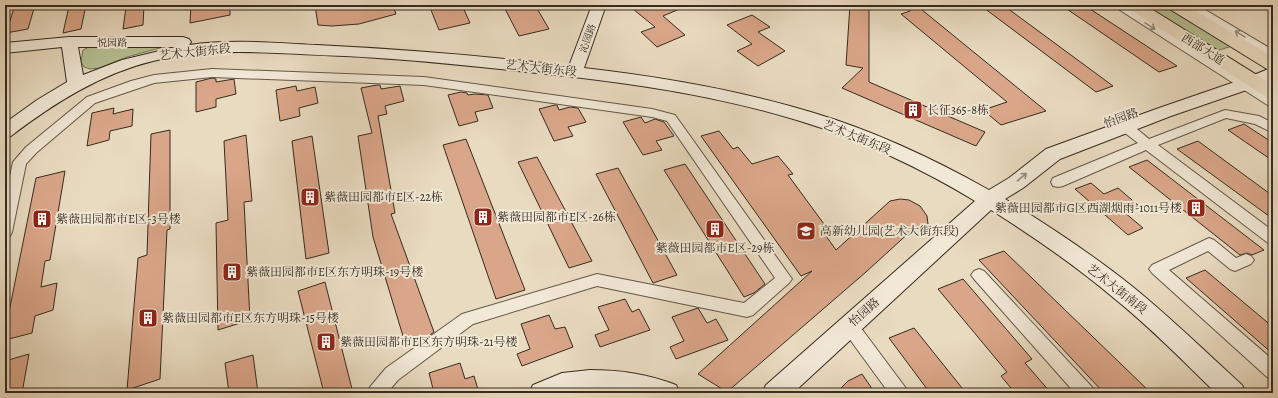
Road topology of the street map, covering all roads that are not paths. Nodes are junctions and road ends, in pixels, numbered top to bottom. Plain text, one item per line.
1 (599, 5) edge
2 (1117, 5) edge
3 (1134, 5) edge
4 (1174, 5) edge
5 (1190, 5) edge
6 (68, 42) junction
7 (218, 47) junction
8 (5, 48) edge
9 (1273, 54) edge
10 (1273, 65) edge
11 (1273, 70) edge
12 (575, 71) junction
13 (1244, 80) junction
14 (76, 83) junction
15 (1273, 93) edge
16 (1273, 103) edge
17 (1125, 127) junction
18 (1273, 129) edge
19 (5, 132) edge
20 (1148, 144) junction
21 (1058, 182) dead end
22 (990, 199) junction
23 (5, 232) edge
24 (1273, 238) edge
25 (1246, 260) dead end
26 (979, 275) dead end
27 (848, 325) junction
28 (1273, 371) edge
29 (376, 393) edge
30 (542, 393) edge
31 (667, 393) edge
32 (774, 393) edge
33 (899, 393) edge
34 (1086, 393) edge
35 (1233, 393) edge

1 - 12 street, 沁园路
2 -> 13 street
3 - 13 main road, 西部大道
4 - 10 main road, 西部大道
9 -> 5 street
6 - 7 street, 悦园路
6 - 8 street, 悦园路
6 - 14 street
7 - 12 street, 艺术大街东段
7 - 14 street, 艺术大街东段
11 - 13 street, 怡园路
12 - 22 street, 艺术大街东段
13 - 15 main road, 西部大道
13 - 16 street
13 - 17 street, 怡园路
13 - 22 street, 怡园路
14 - 19 street, 艺术大街东段
17 - 20 street
22 -> 17 street, 怡园路
18 - 20 street
20 - 21 street
20 - 24 street
22 - 27 street, 怡园路
22 - 35 street, 艺术大街南段
23 - 29 street
25 - 28 street
26 - 34 street
27 - 32 street, 怡园路
27 - 33 street
30 - 31 street

